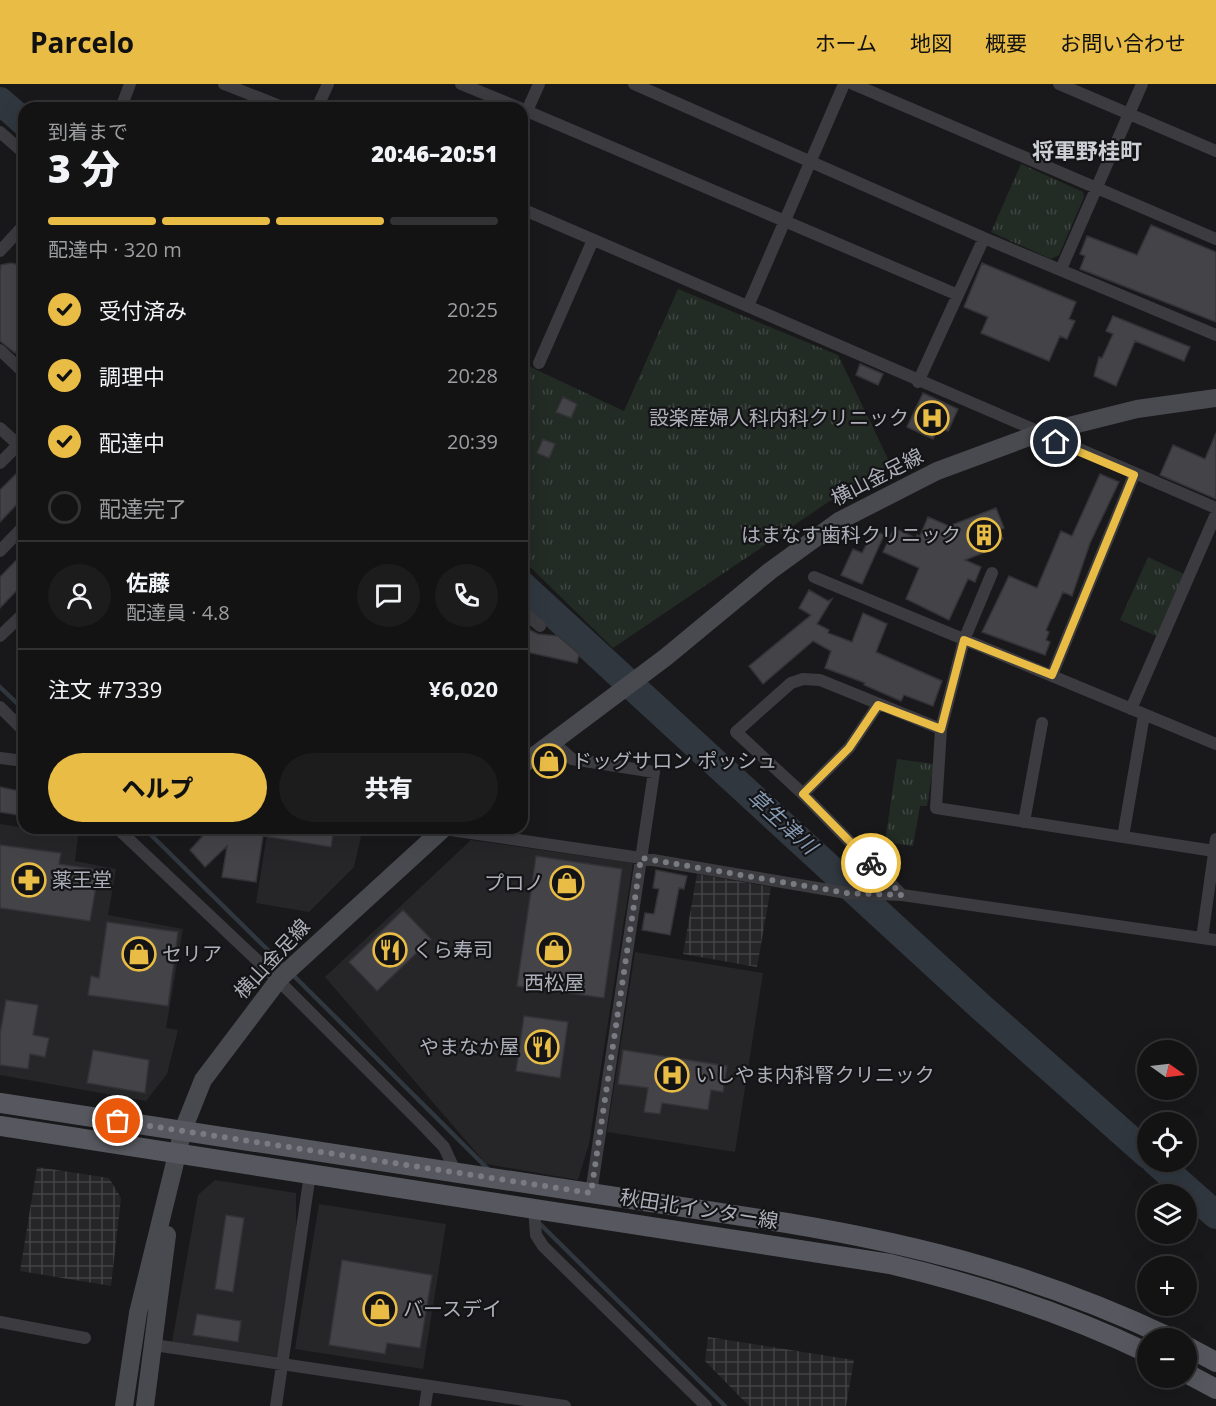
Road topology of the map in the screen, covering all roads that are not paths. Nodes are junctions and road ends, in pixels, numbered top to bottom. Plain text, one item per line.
1 (130, 84) edge
2 (224, 84) edge
3 (327, 84) edge
4 (461, 84) edge
5 (538, 84) edge
6 (634, 84) edge
7 (844, 84) edge
8 (853, 84) edge
9 (1059, 84) edge
10 (1142, 84) edge
11 (123, 102) edge
12 (270, 102) edge
13 (320, 102) edge
14 (499, 102) edge
15 (528, 103) edge
16 (1129, 114) junction
17 (528, 115) edge
18 (0, 132) edge
19 (18, 148) edge
20 (1216, 151) edge
21 (810, 159) junction
22 (1097, 188) junction
23 (528, 212) edge
24 (783, 221) junction
25 (18, 232) edge
26 (984, 238) junction
27 (1216, 238) edge
28 (593, 240) junction
29 (0, 251) edge
30 (1061, 270) junction
31 (958, 295) junction
32 (748, 306) junction
33 (1216, 335) edge
34 (0, 350) edge
35 (539, 363) dead end
36 (18, 367) edge
37 (918, 382) junction
38 (1216, 398) edge
39 (0, 428) edge
40 (1037, 434) junction
41 (18, 445) edge
42 (18, 450) edge
43 (0, 463) edge
44 (1134, 475) junction
45 (1216, 508) edge
46 (1216, 514) edge
47 (18, 532) edge
48 (0, 551) edge
49 (992, 573) dead end
50 (814, 577) dead end
51 (528, 616) edge
52 (18, 619) edge
53 (540, 626) dead end
54 (0, 636) edge
55 (964, 640) junction
56 (1052, 675) junction
57 (878, 705) junction
58 (0, 706) edge
59 (1131, 709) junction
60 (1144, 715) junction
61 (1042, 723) dead end
62 (18, 725) edge
63 (941, 729) junction
64 (554, 743) junction
65 (1216, 744) edge
66 (0, 758) edge
67 (18, 760) edge
68 (528, 761) edge
69 (803, 794) junction
70 (1024, 822) junction
71 (123, 834) edge
72 (434, 834) edge
73 (481, 834) edge
74 (1123, 837) junction
75 (1215, 845) edge
76 (641, 858) junction
77 (902, 895) junction
78 (1202, 938) junction
79 (1216, 940) edge
80 (279, 979) junction
81 (0, 1103) edge
82 (0, 1126) edge
83 (183, 1130) junction
84 (177, 1153) junction
85 (456, 1173) junction
86 (310, 1174) junction
87 (591, 1193) junction
88 (533, 1212) junction
89 (0, 1322) edge
90 (1149, 1328) edge
91 (85, 1338) dead end
92 (154, 1345) junction
93 (1137, 1348) edge
94 (1197, 1352) edge
95 (1216, 1362) edge
96 (282, 1365) junction
97 (1197, 1379) edge
98 (428, 1386) junction
99 (1216, 1389) edge
100 (124, 1406) edge
101 (145, 1406) edge
102 (276, 1406) edge
103 (425, 1406) edge
104 (565, 1406) edge
105 (706, 1406) edge

1 - 11 street
2 - 12 street
3 - 13 street
4 - 14 street
5 - 15 street
6 - 21 street
7 - 21 street
8 - 22 street
9 - 16 street
10 - 16 street
16 - 20 street
16 - 22 street
17 - 24 street
18 - 19 street
21 - 24 street
21 - 26 street
22 - 27 street
22 - 30 street
23 - 28 street
24 - 31 street
24 - 32 street
25 - 29 street
26 - 30 street
26 - 31 street
28 - 32 street
28 - 35 street
30 - 33 street
31 - 37 street
32 - 37 street
34 - 36 street
37 - 40 street
38 - 40 street, 横山金足線
39 - 41 street
40 - 44 street
40 - 64 street, 横山金足線
42 - 43 street
44 - 45 street
44 - 56 street
46 - 59 street
47 - 48 street
49 - 55 street
50 - 55 street
51 - 53 street
52 - 54 street
55 - 56 street
55 - 63 street
56 - 59 street
57 - 63 street
57 - 69 street
57 - 69 street
58 - 62 street
59 - 60 street
60 - 65 street
60 - 74 street
61 - 70 street
63 - 70 street
64 - 68 street, 横山金足線
64 - 76 street
66 - 67 street
69 - 77 street
70 - 74 street
71 - 80 street
72 - 80 street, 横山金足線
73 - 76 street
74 - 75 street
75 - 78 street
76 - 77 street
76 - 87 street
77 - 78 street
78 - 79 street
80 - 83 street, 横山金足線
80 - 85 street
81 - 83 main road, 秋田北インター線
82 - 84 main road, 秋田北インター線
83 - 84 street, 横山金足線
83 - 85 main road, 秋田北インター線
84 - 86 main road, 秋田北インター線
84 - 92 street, 横山金足線
84 - 100 street, 横山金足線
85 - 87 main road, 秋田北インター線
86 - 88 main road, 秋田北インター線
86 - 96 street
87 - 90 main road, 秋田北インター線
88 - 93 main road, 秋田北インター線
88 - 105 street
89 - 91 street
92 - 96 street
92 - 101 street, 横山金足線
94 - 95 main road
96 - 98 street
96 - 102 street
97 - 99 main road
98 - 103 street
98 - 104 street

